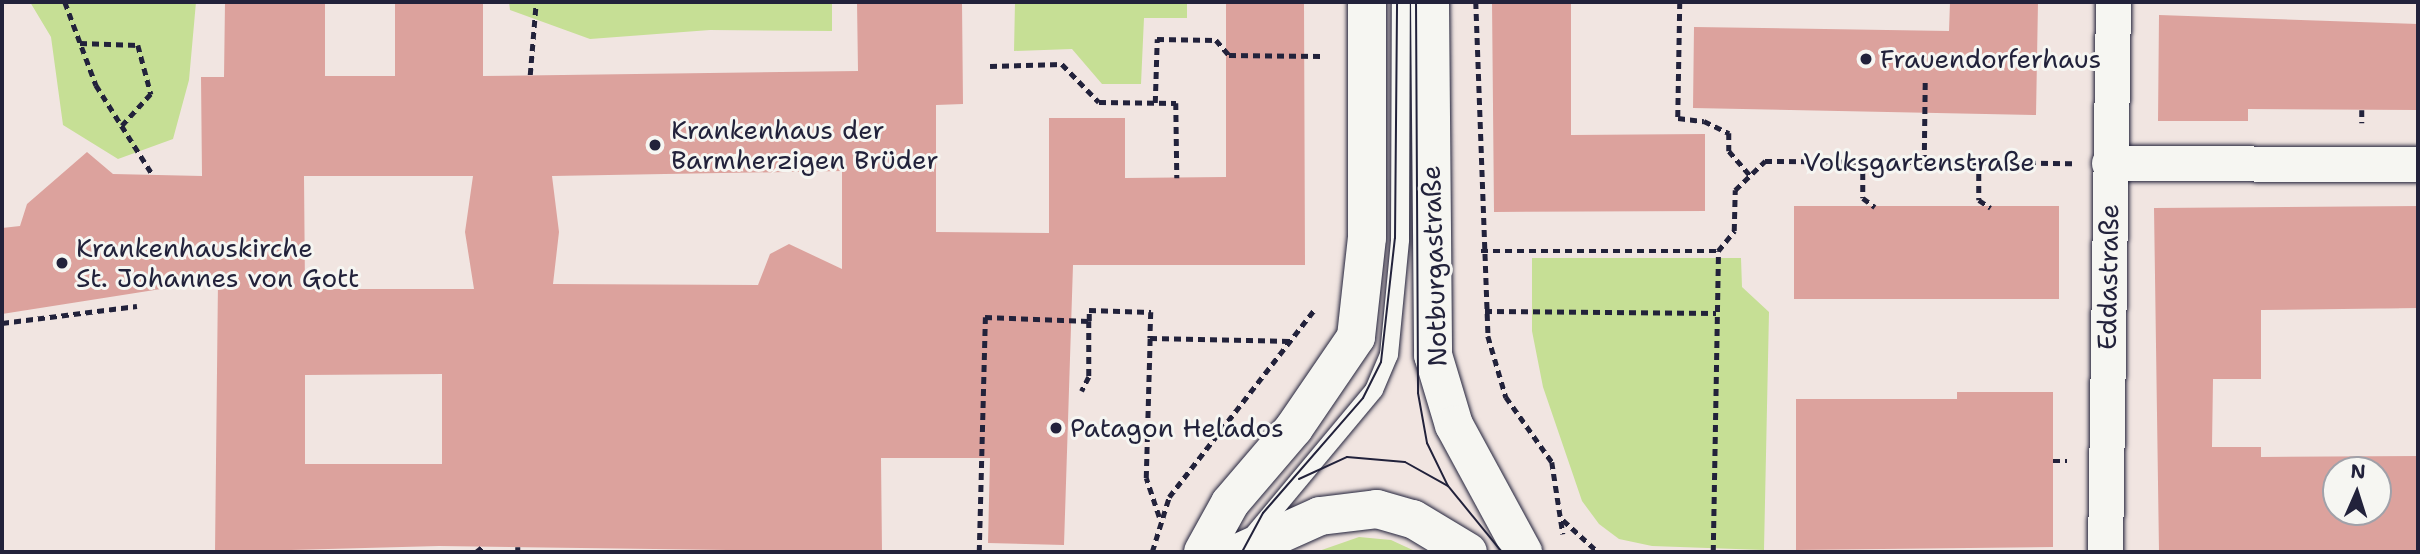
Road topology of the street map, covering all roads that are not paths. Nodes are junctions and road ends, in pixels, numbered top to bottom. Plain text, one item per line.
1 (1367, 2) edge
2 (1401, 2) edge
3 (1430, 2) edge
4 (2113, 2) edge
5 (2109, 163) junction
6 (2418, 164) edge
7 (1397, 292) junction
8 (1346, 358) junction
9 (1203, 552) edge
10 (1242, 552) edge
11 (1468, 552) edge
12 (1523, 552) edge
13 (2105, 552) edge

1 - 8 main road
2 - 7 lane
3 - 12 main road, Notburgastraße
4 - 5 street, Eddastraße
5 - 6 street
5 - 13 street, Eddastraße
7 - 8 lane
7 - 10 lane
8 - 9 main road
10 - 11 main road

